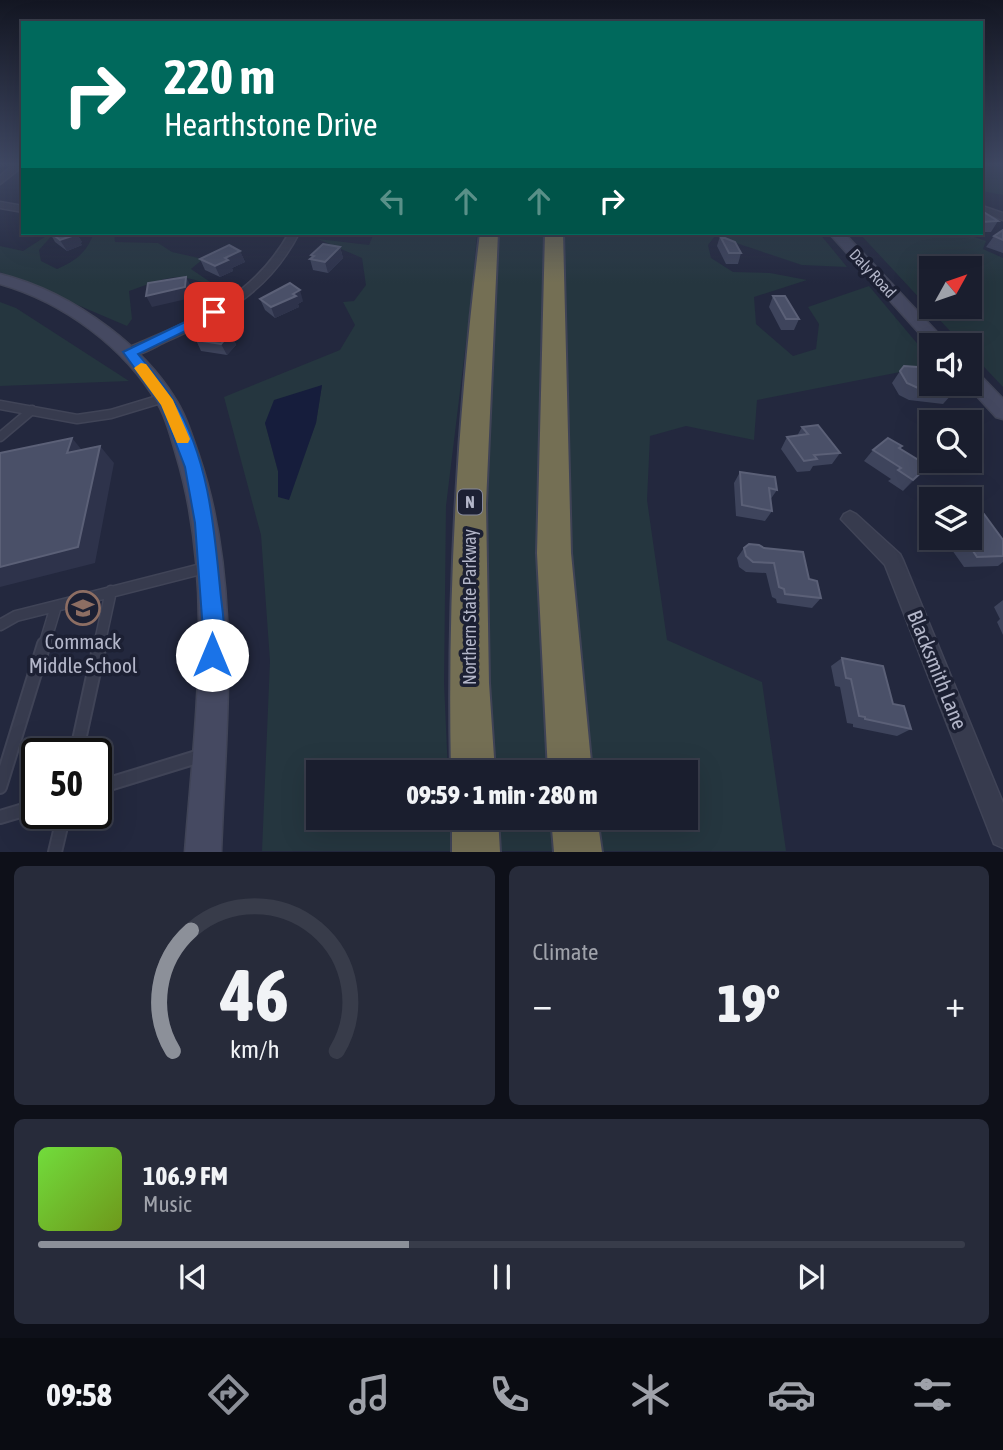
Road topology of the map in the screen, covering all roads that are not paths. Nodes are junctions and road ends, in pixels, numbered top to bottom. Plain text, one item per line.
1 (0, 205) edge
2 (21, 209) edge
3 (983, 209) edge
4 (1003, 217) edge
5 (293, 235) edge
6 (489, 235) edge
7 (554, 235) edge
8 (838, 235) edge
9 (0, 279) edge
10 (929, 333) edge
11 (130, 352) junction
12 (982, 390) edge
13 (164, 398) junction
14 (0, 405) edge
15 (32, 410) junction
16 (1003, 412) edge
17 (0, 437) edge
18 (850, 519) dead end
19 (208, 567) junction
20 (111, 592) junction
21 (56, 606) junction
22 (0, 625) edge
23 (79, 738) edge
24 (208, 753) junction
25 (472, 760) edge
26 (569, 760) edge
27 (112, 784) edge
28 (0, 787) edge
29 (21, 811) edge
30 (0, 817) edge
31 (60, 829) edge
32 (475, 830) edge
33 (575, 830) edge
34 (1003, 835) edge
35 (55, 852) edge
36 (204, 852) edge
37 (476, 852) edge
38 (578, 852) edge

1 - 2 street
3 - 4 street
5 - 11 street
6 - 25 highway, Northern State Parkway / N
7 - 26 highway
8 - 10 main road, Daly Road
9 - 11 main road
11 - 13 main road
12 - 16 main road
13 - 15 lane
13 - 19 main road
14 - 15 lane
15 - 17 lane
18 - 34 street, Blacksmith Lane
19 - 20 lane
19 - 24 main road
20 - 21 lane
20 - 23 lane
21 - 22 lane
21 - 28 lane
24 - 27 lane
24 - 36 main road
29 - 30 lane
31 - 35 lane
32 - 37 highway
33 - 38 highway

